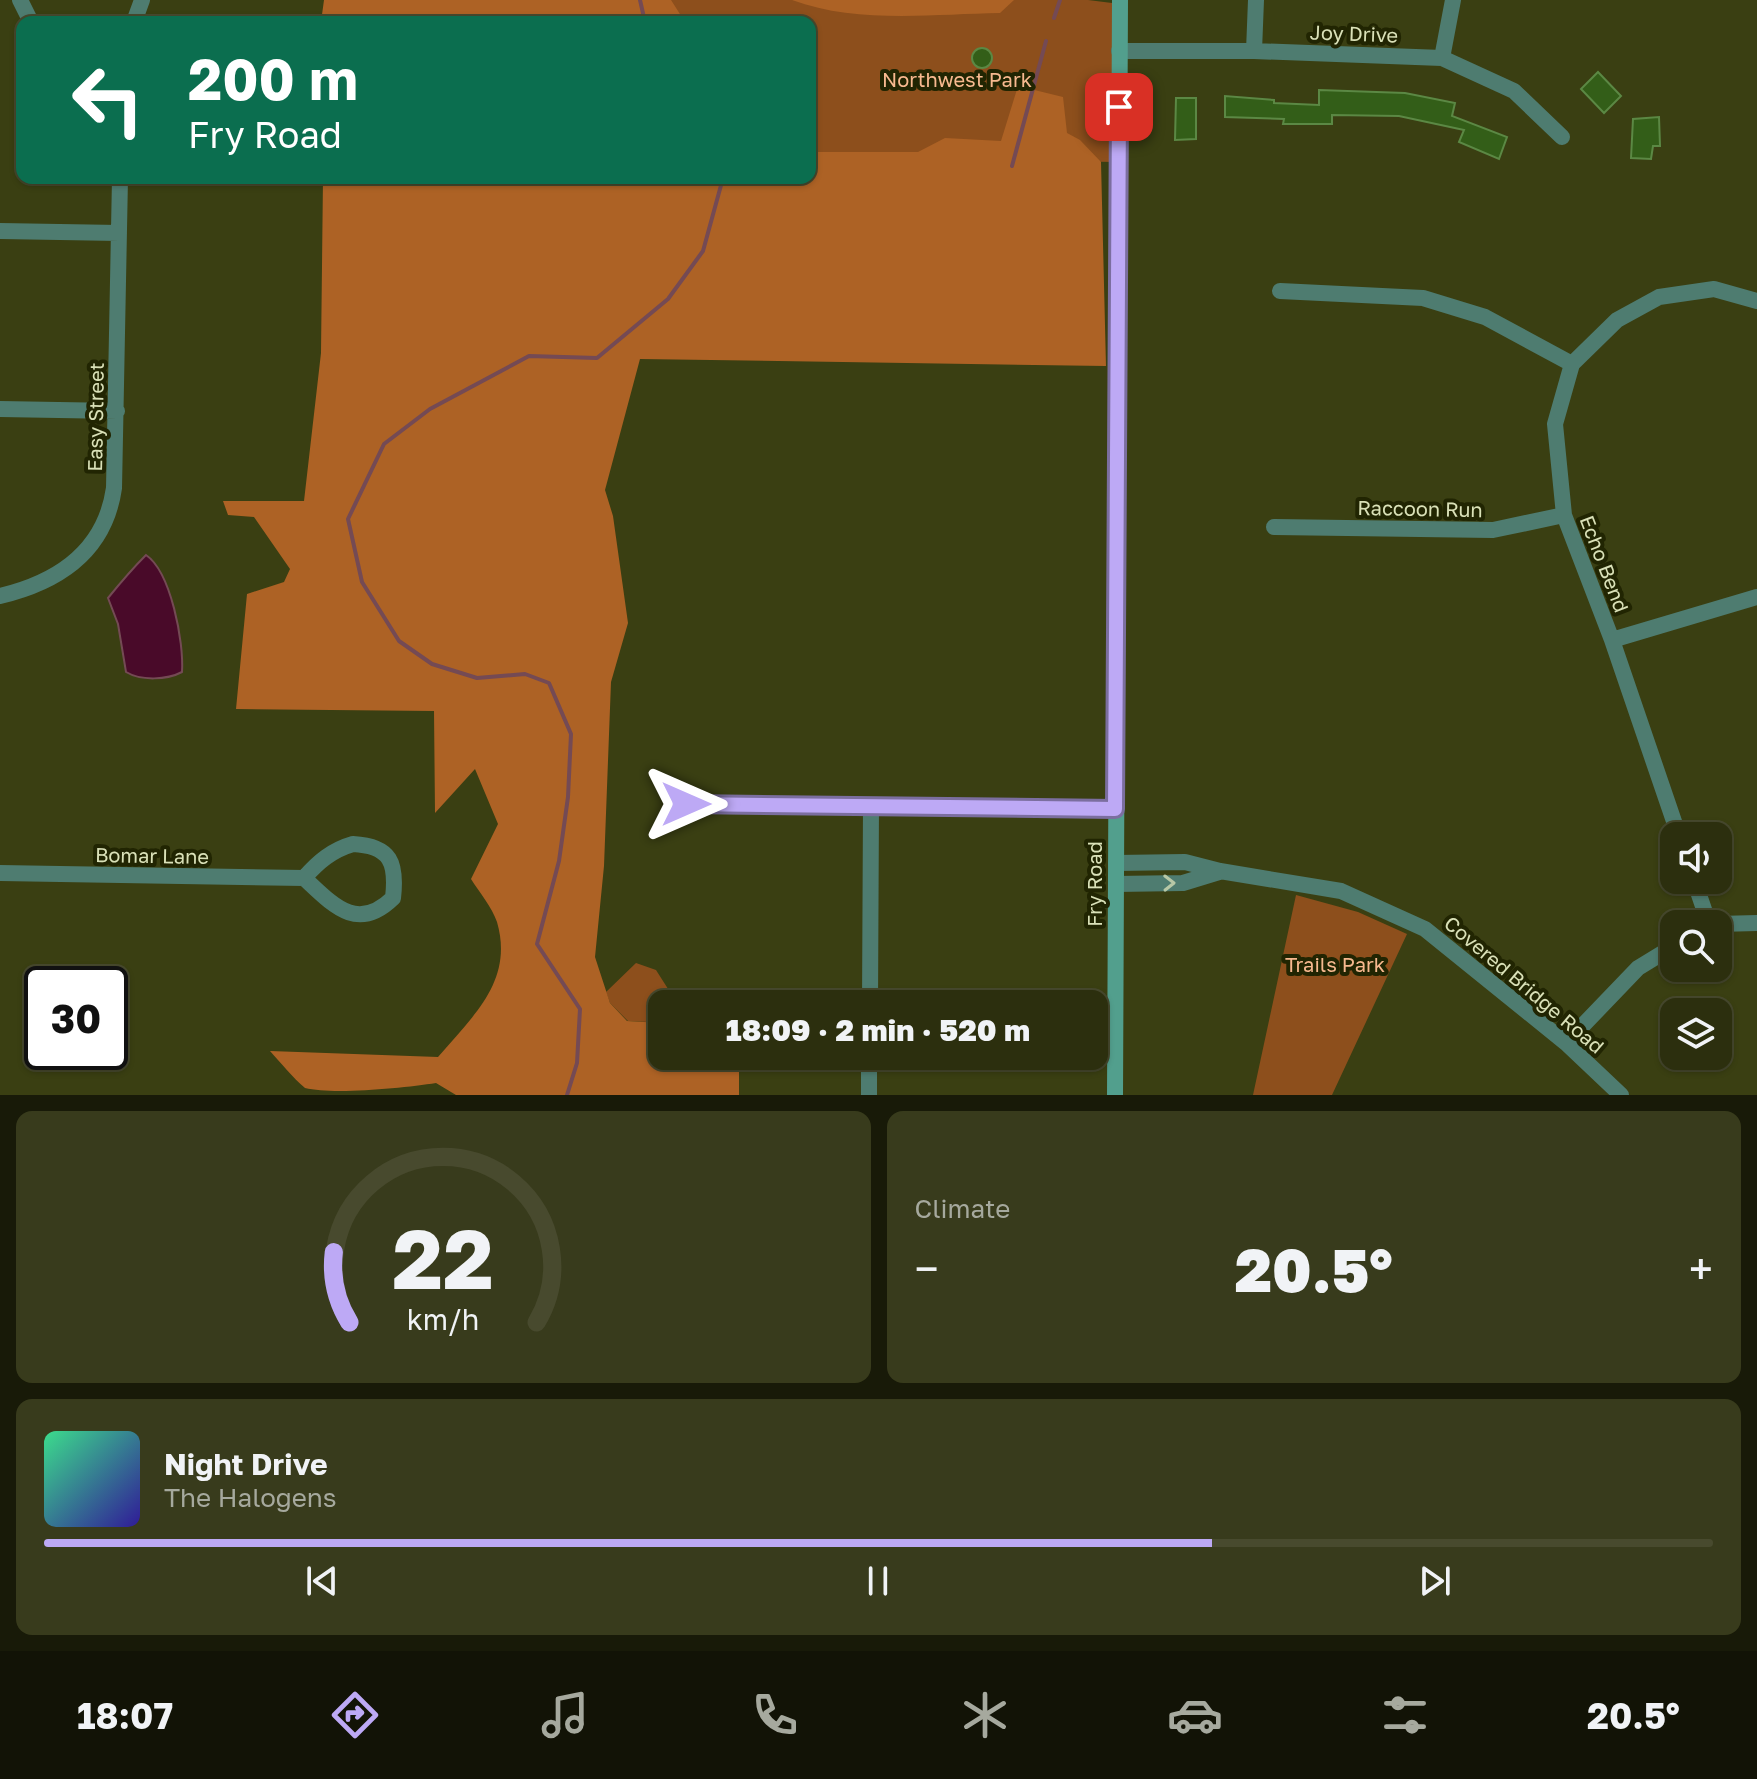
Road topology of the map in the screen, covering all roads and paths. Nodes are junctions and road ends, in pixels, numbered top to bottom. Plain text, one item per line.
1 (1120, 0) edge
2 (1256, 0) edge
3 (1453, 0) edge
4 (1119, 51) junction
5 (1254, 51) junction
6 (1442, 58) junction
7 (1562, 137) dead end
8 (120, 184) edge
9 (0, 231) edge
10 (119, 233) junction
11 (1280, 291) dead end
12 (1757, 301) edge
13 (1572, 364) junction
14 (0, 409) edge
15 (117, 411) junction
16 (1564, 515) junction
17 (1274, 527) dead end
18 (0, 596) edge
19 (1757, 597) edge
20 (1612, 640) junction
21 (686, 804) dead end
22 (871, 805) junction
23 (1115, 809) junction
24 (1674, 822) edge
25 (1116, 863) junction
26 (1220, 871) junction
27 (0, 873) edge
28 (304, 878) junction
29 (1116, 884) junction
30 (1757, 923) edge
31 (1732, 924) edge
32 (1660, 955) edge
33 (870, 990) edge
34 (1566, 1043) junction
35 (869, 1070) edge
36 (869, 1095) edge
37 (1115, 1095) edge
38 (1621, 1095) edge

1 - 4 street, Fry Road
2 - 5 street
3 - 6 street
4 - 5 street, Joy Drive
4 - 23 street, Fry Road
5 - 6 street, Joy Drive
6 - 7 street, Joy Drive
8 - 10 street, Easy Street
9 - 10 street
10 - 15 street, Easy Street
11 - 13 street
12 - 13 street, Echo Bend
13 - 16 street, Echo Bend
14 - 15 street
15 - 18 street, Easy Street
16 - 17 street, Raccoon Run
16 - 20 street, Echo Bend
19 - 20 street
20 - 24 street, Echo Bend
21 - 22 street
22 - 23 street
22 - 33 street
23 - 25 street, Fry Road
25 - 26 street, Covered Bridge Road
25 - 29 street, Fry Road
29 -> 26 street
26 - 34 street, Covered Bridge Road
27 - 28 street, Bomar Lane
28 - 28 street
29 - 37 street, Fry Road
30 - 31 street
32 - 34 street
34 - 38 street, Covered Bridge Road
35 - 36 street

